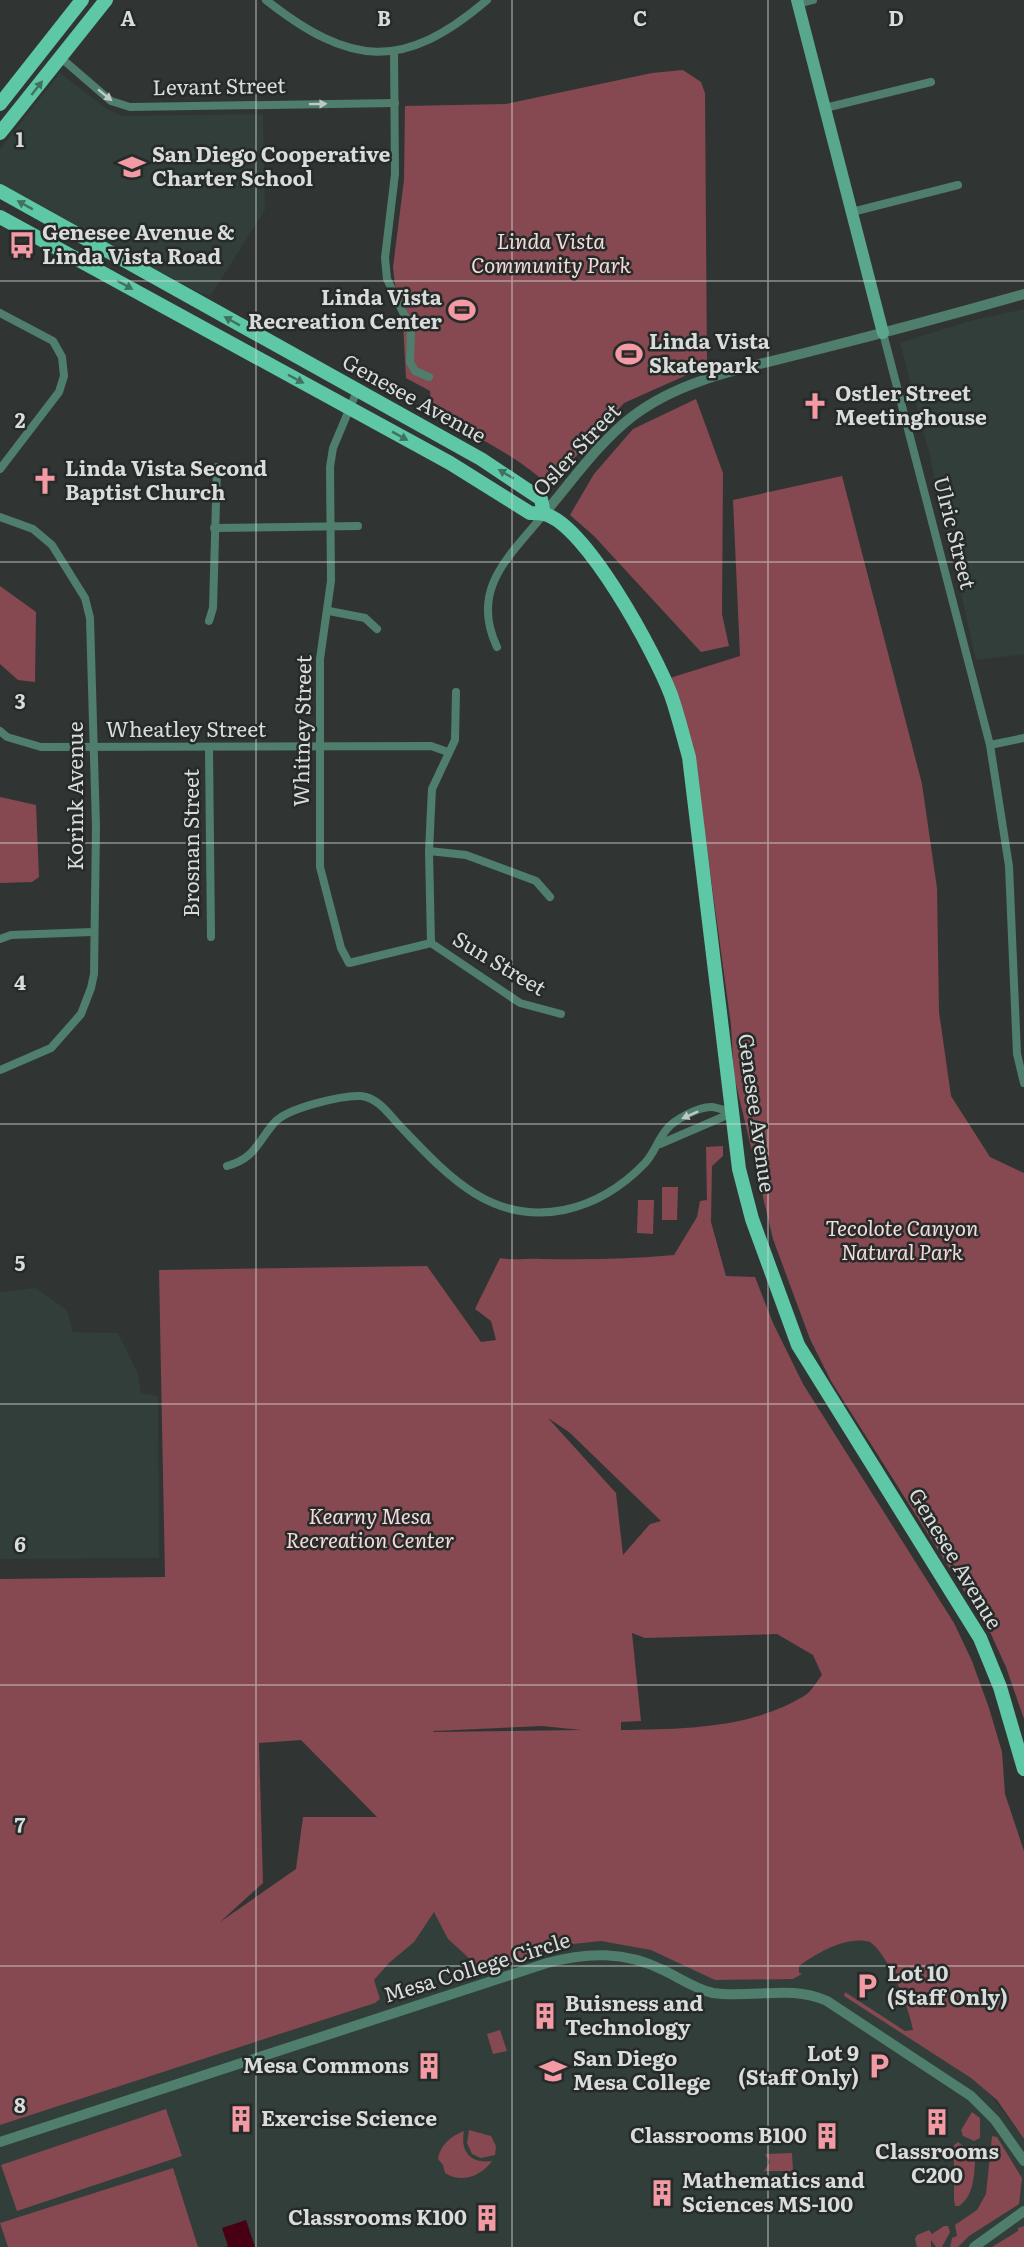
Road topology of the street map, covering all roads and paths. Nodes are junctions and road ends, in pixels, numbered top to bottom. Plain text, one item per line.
1 (82, 0) edge
2 (106, 0) edge
3 (266, 0) edge
4 (487, 0) edge
5 (813, 0) edge
6 (797, 2) edge
7 (394, 51) junction
8 (61, 58) junction
9 (931, 82) dead end
10 (395, 103) junction
11 (0, 104) edge
12 (825, 108) junction
13 (0, 134) edge
14 (958, 184) dead end
15 (0, 191) edge
16 (852, 212) junction
17 (0, 217) edge
18 (1024, 294) edge
19 (0, 313) edge
20 (883, 333) junction
21 (429, 377) dead end
22 (357, 391) junction
23 (350, 408) junction
24 (217, 467) dead end
25 (0, 469) edge
26 (544, 514) junction
27 (0, 517) edge
28 (331, 525) junction
29 (358, 526) dead end
30 (214, 528) junction
31 (329, 611) junction
32 (209, 621) dead end
33 (377, 629) dead end
34 (497, 647) dead end
35 (456, 693) dead end
36 (0, 731) edge
37 (1024, 738) edge
38 (990, 745) junction
39 (321, 747) junction
40 (95, 749) junction
41 (209, 749) junction
42 (448, 753) junction
43 (429, 851) junction
44 (550, 897) dead end
45 (93, 933) junction
46 (211, 937) dead end
47 (0, 939) edge
48 (430, 943) junction
49 (349, 963) joint
50 (561, 1014) dead end
51 (0, 1070) edge
52 (1024, 1083) edge
53 (732, 1113) junction
54 (660, 1144) junction
55 (227, 1166) dead end
56 (1024, 1769) edge
57 (0, 2142) edge
58 (1024, 2161) edge
59 (1024, 2211) edge
60 (974, 2247) edge

1 - 11 main road
2 - 8 main road
3 - 7 street
4 - 7 street
5 - 6 street
6 - 12 main road, Ulric Street
7 - 10 street
8 -> 10 street, Levant Street
13 -> 8 main road
9 - 12 street
10 - 21 street
12 - 16 main road, Ulric Street
14 - 16 street
22 -> 15 main road, Genesee Avenue
16 - 20 main road, Ulric Street
17 -> 23 main road, Genesee Avenue
18 - 20 street, Osler Street
19 - 25 street
20 - 26 street, Osler Street
20 - 38 street, Ulric Street
22 - 23 street, Whitney Street
26 -> 22 main road, Genesee Avenue
23 -> 26 main road, Genesee Avenue
23 - 28 street, Whitney Street
24 - 30 street
26 - 34 street, Osler Street
26 - 53 main road, Genesee Avenue
27 - 40 street, Korink Avenue
28 - 29 street
28 - 30 street
28 - 31 street, Whitney Street
30 - 32 street
31 - 33 street
31 - 39 street, Whitney Street
35 - 42 street
36 - 40 street, Wheatley Street
37 - 38 street
38 - 52 street, Ulric Street
39 - 41 street, Wheatley Street
39 - 42 street, Wheatley Street
39 - 49 street, Whitney Street
40 - 41 street, Wheatley Street
40 - 45 street, Korink Avenue
41 - 46 street, Brosnan Street
42 - 43 street
43 - 44 street
43 - 48 street
45 - 47 street
45 - 51 street, Korink Avenue
48 - 49 street, Sun Street
48 - 50 street, Sun Street
53 - 54 street
53 -> 54 street
53 - 56 main road, Genesee Avenue
54 - 55 street
57 - 58 street, Mesa College Circle
59 - 60 street

